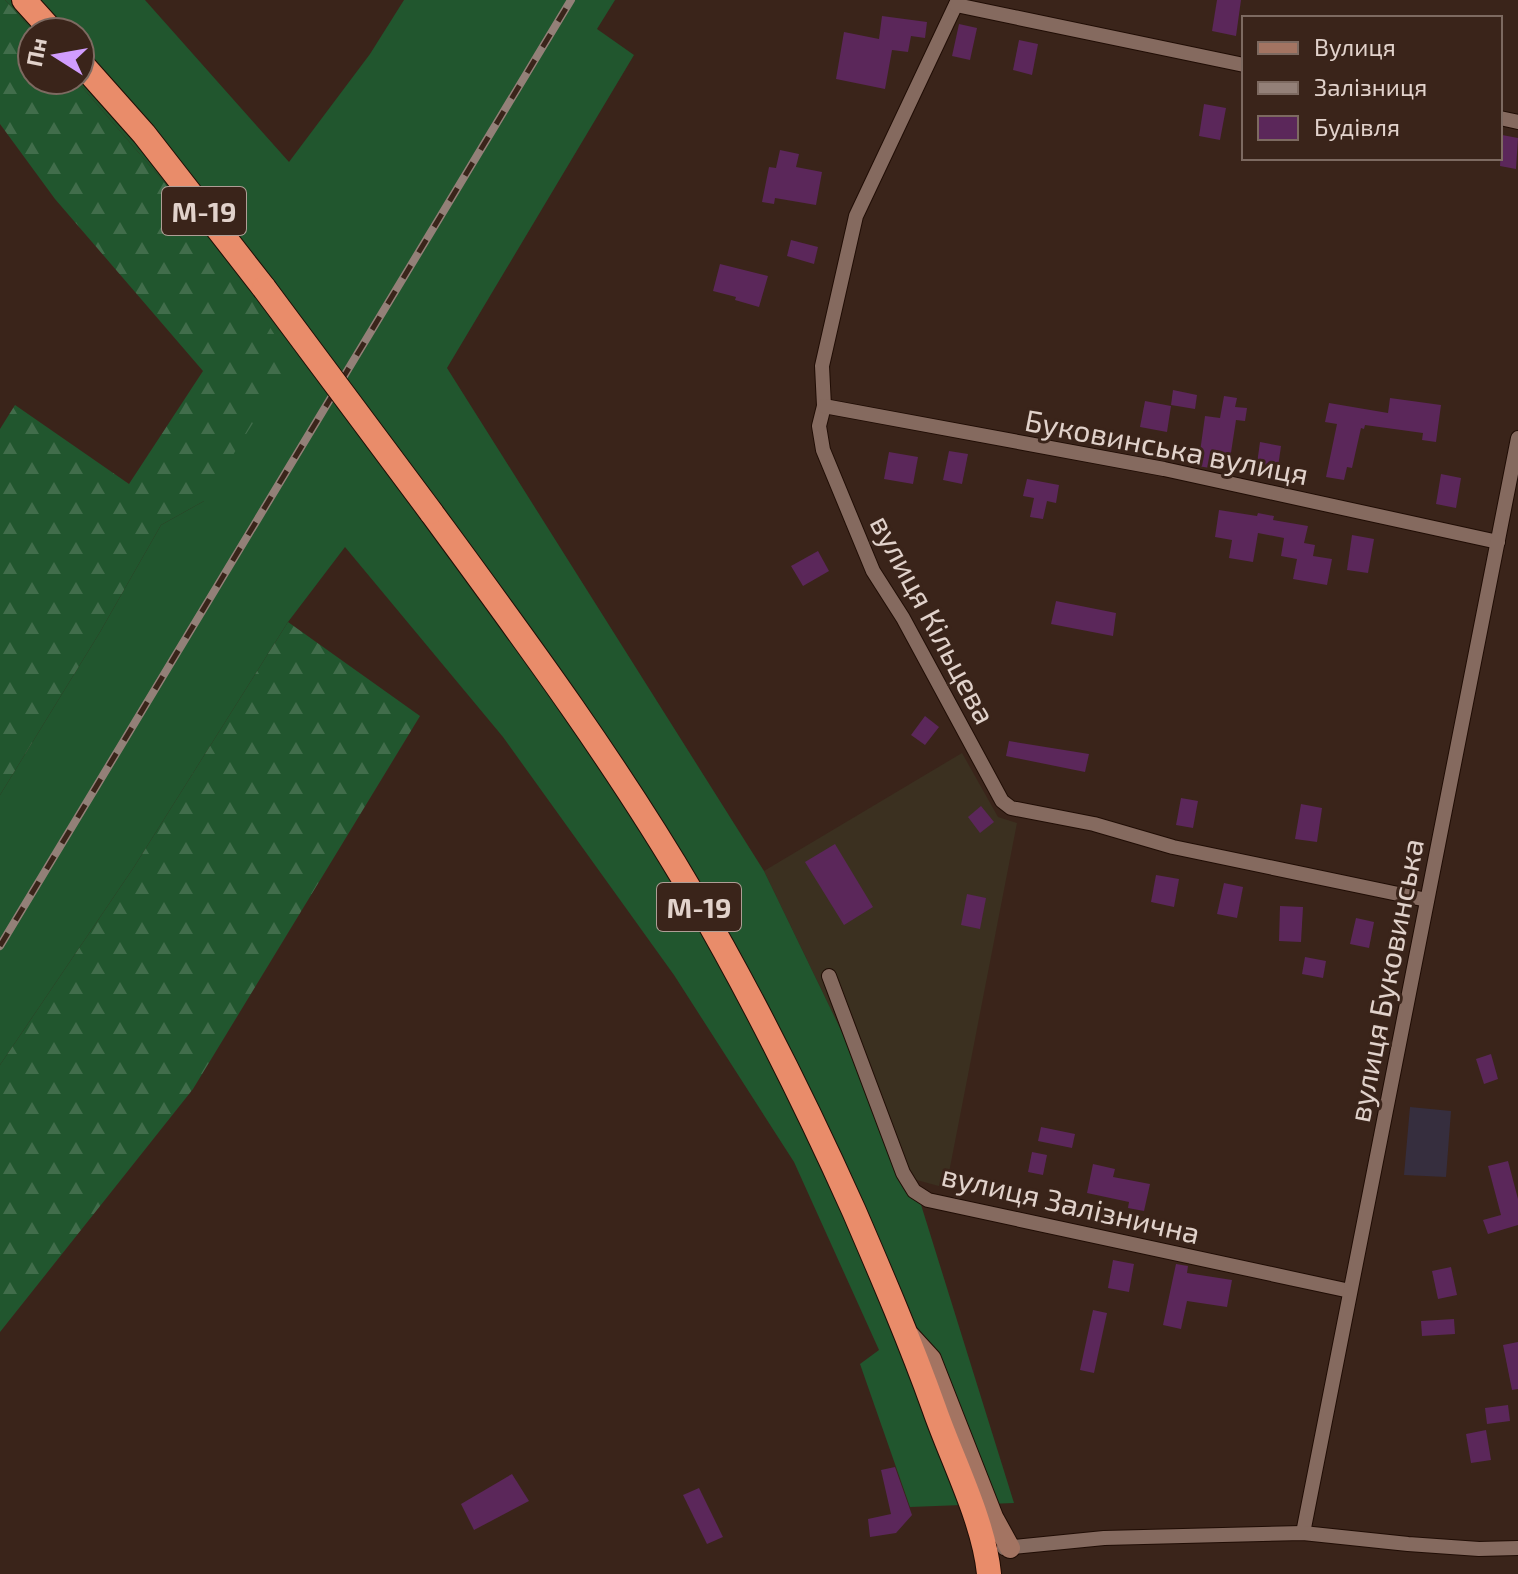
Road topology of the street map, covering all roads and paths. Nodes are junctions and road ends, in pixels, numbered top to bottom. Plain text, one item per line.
1 (24, 0) edge
2 (957, 2) edge
3 (38, 16) edge
4 (1242, 65) edge
5 (96, 80) edge
6 (824, 406) junction
7 (1518, 438) edge
8 (1498, 542) junction
9 (1427, 900) junction
10 (829, 976) dead end
11 (1350, 1291) junction
12 (1303, 1533) junction
13 (998, 1547) junction
14 (1518, 1548) edge
15 (989, 1574) edge

1 - 3 highway
2 - 4 street
2 - 6 street, вулиця Кільцева
5 - 13 highway, М-19, bridge
6 - 8 street, Буковинська вулиця
6 - 9 street, вулиця Кільцева
7 - 8 street, вулиця Буковинська
8 - 9 street, вулиця Буковинська
9 - 11 street, вулиця Буковинська
10 - 11 street, вулиця Залізнична
11 - 12 street, вулиця Буковинська
12 - 13 street
12 - 14 street
13 - 15 highway, М-19

